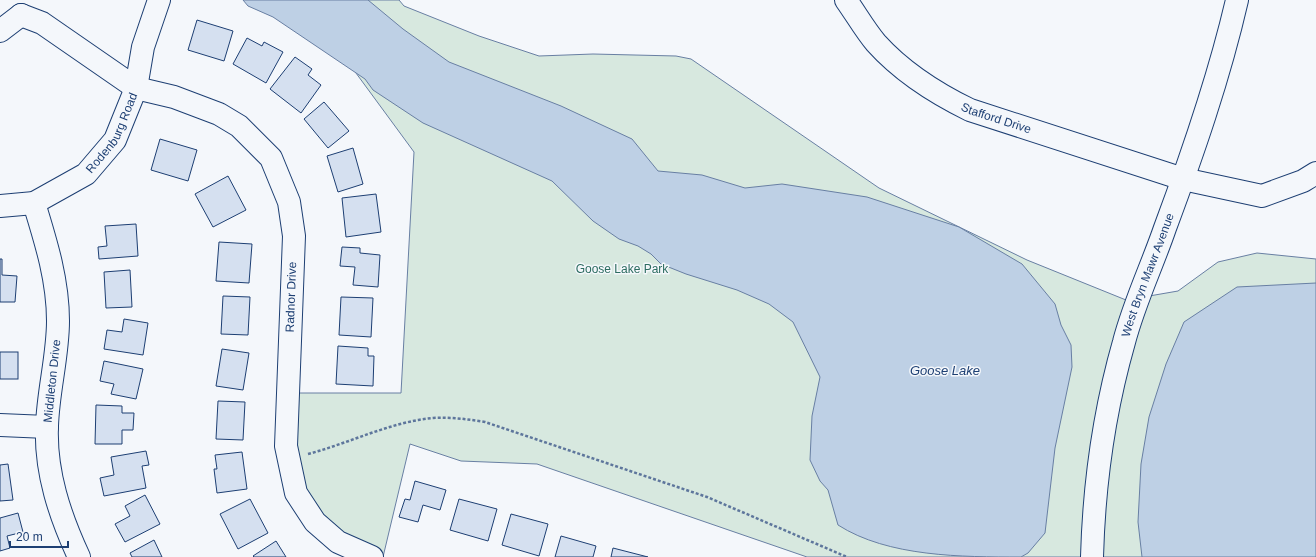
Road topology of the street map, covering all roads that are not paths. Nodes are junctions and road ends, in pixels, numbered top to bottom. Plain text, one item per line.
1 (159, 0) edge
2 (846, 0) edge
3 (1237, 0) edge
4 (20, 8) edge
5 (0, 31) edge
6 (136, 88) junction
7 (1314, 178) edge
8 (1183, 179) junction
9 (34, 203) junction
10 (0, 206) edge
11 (0, 425) edge
12 (46, 427) junction
13 (79, 557) edge
14 (372, 557) edge
15 (1092, 557) edge

1 - 6 street, Rodenburg Road
2 - 8 street, Stafford Drive
3 - 8 street, West Bryn Mawr Avenue
4 - 5 street
4 - 6 street
6 - 9 street, Rodenburg Road
6 - 14 street, Radnor Drive
7 - 8 street, Stafford Drive
8 - 15 street, West Bryn Mawr Avenue
9 - 10 street, Rodenburg Road
9 - 12 street, Middleton Drive
11 - 12 street
12 - 13 street, Middleton Drive

